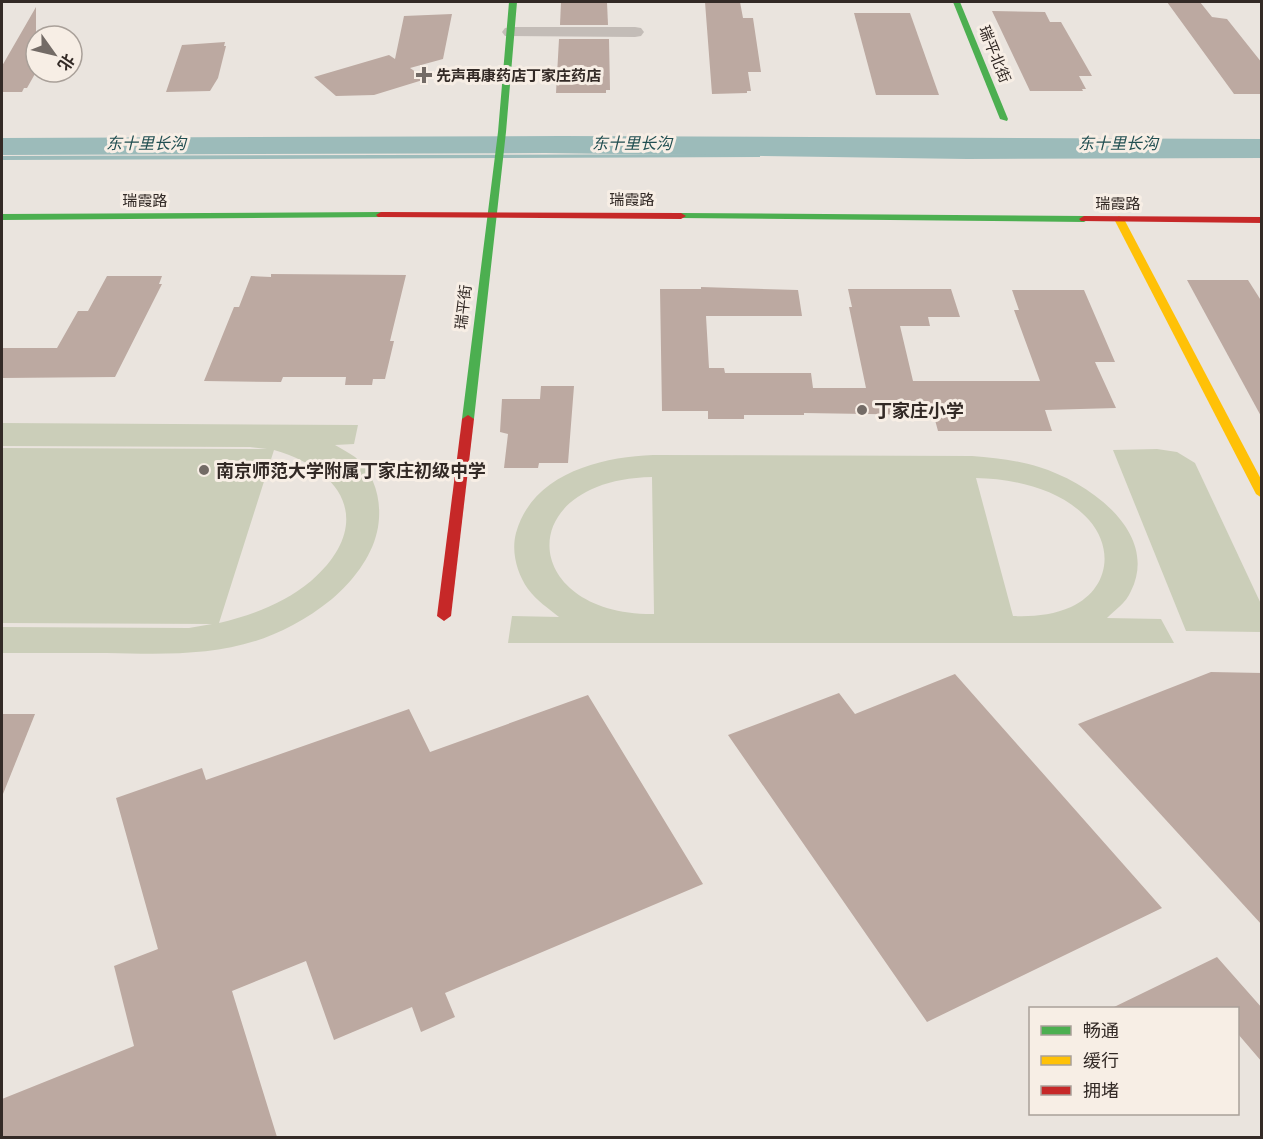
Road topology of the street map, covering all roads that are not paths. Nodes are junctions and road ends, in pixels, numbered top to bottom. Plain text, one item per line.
1 (513, 2) edge
2 (956, 2) edge
3 (511, 32) junction
4 (635, 32) dead end
5 (1004, 119) dead end
6 (490, 215) junction
7 (2, 217) edge
8 (1119, 219) junction
9 (1262, 220) edge
10 (1262, 494) edge
11 (444, 616) dead end

1 - 3 street, 瑞平街
2 - 5 street, 瑞平北街
3 - 4 street
3 - 6 street, 瑞平街
6 - 7 street, 瑞霞路
6 - 8 street, 瑞霞路
6 - 11 street, 瑞平街
8 - 9 street, 瑞霞路
8 - 10 street

